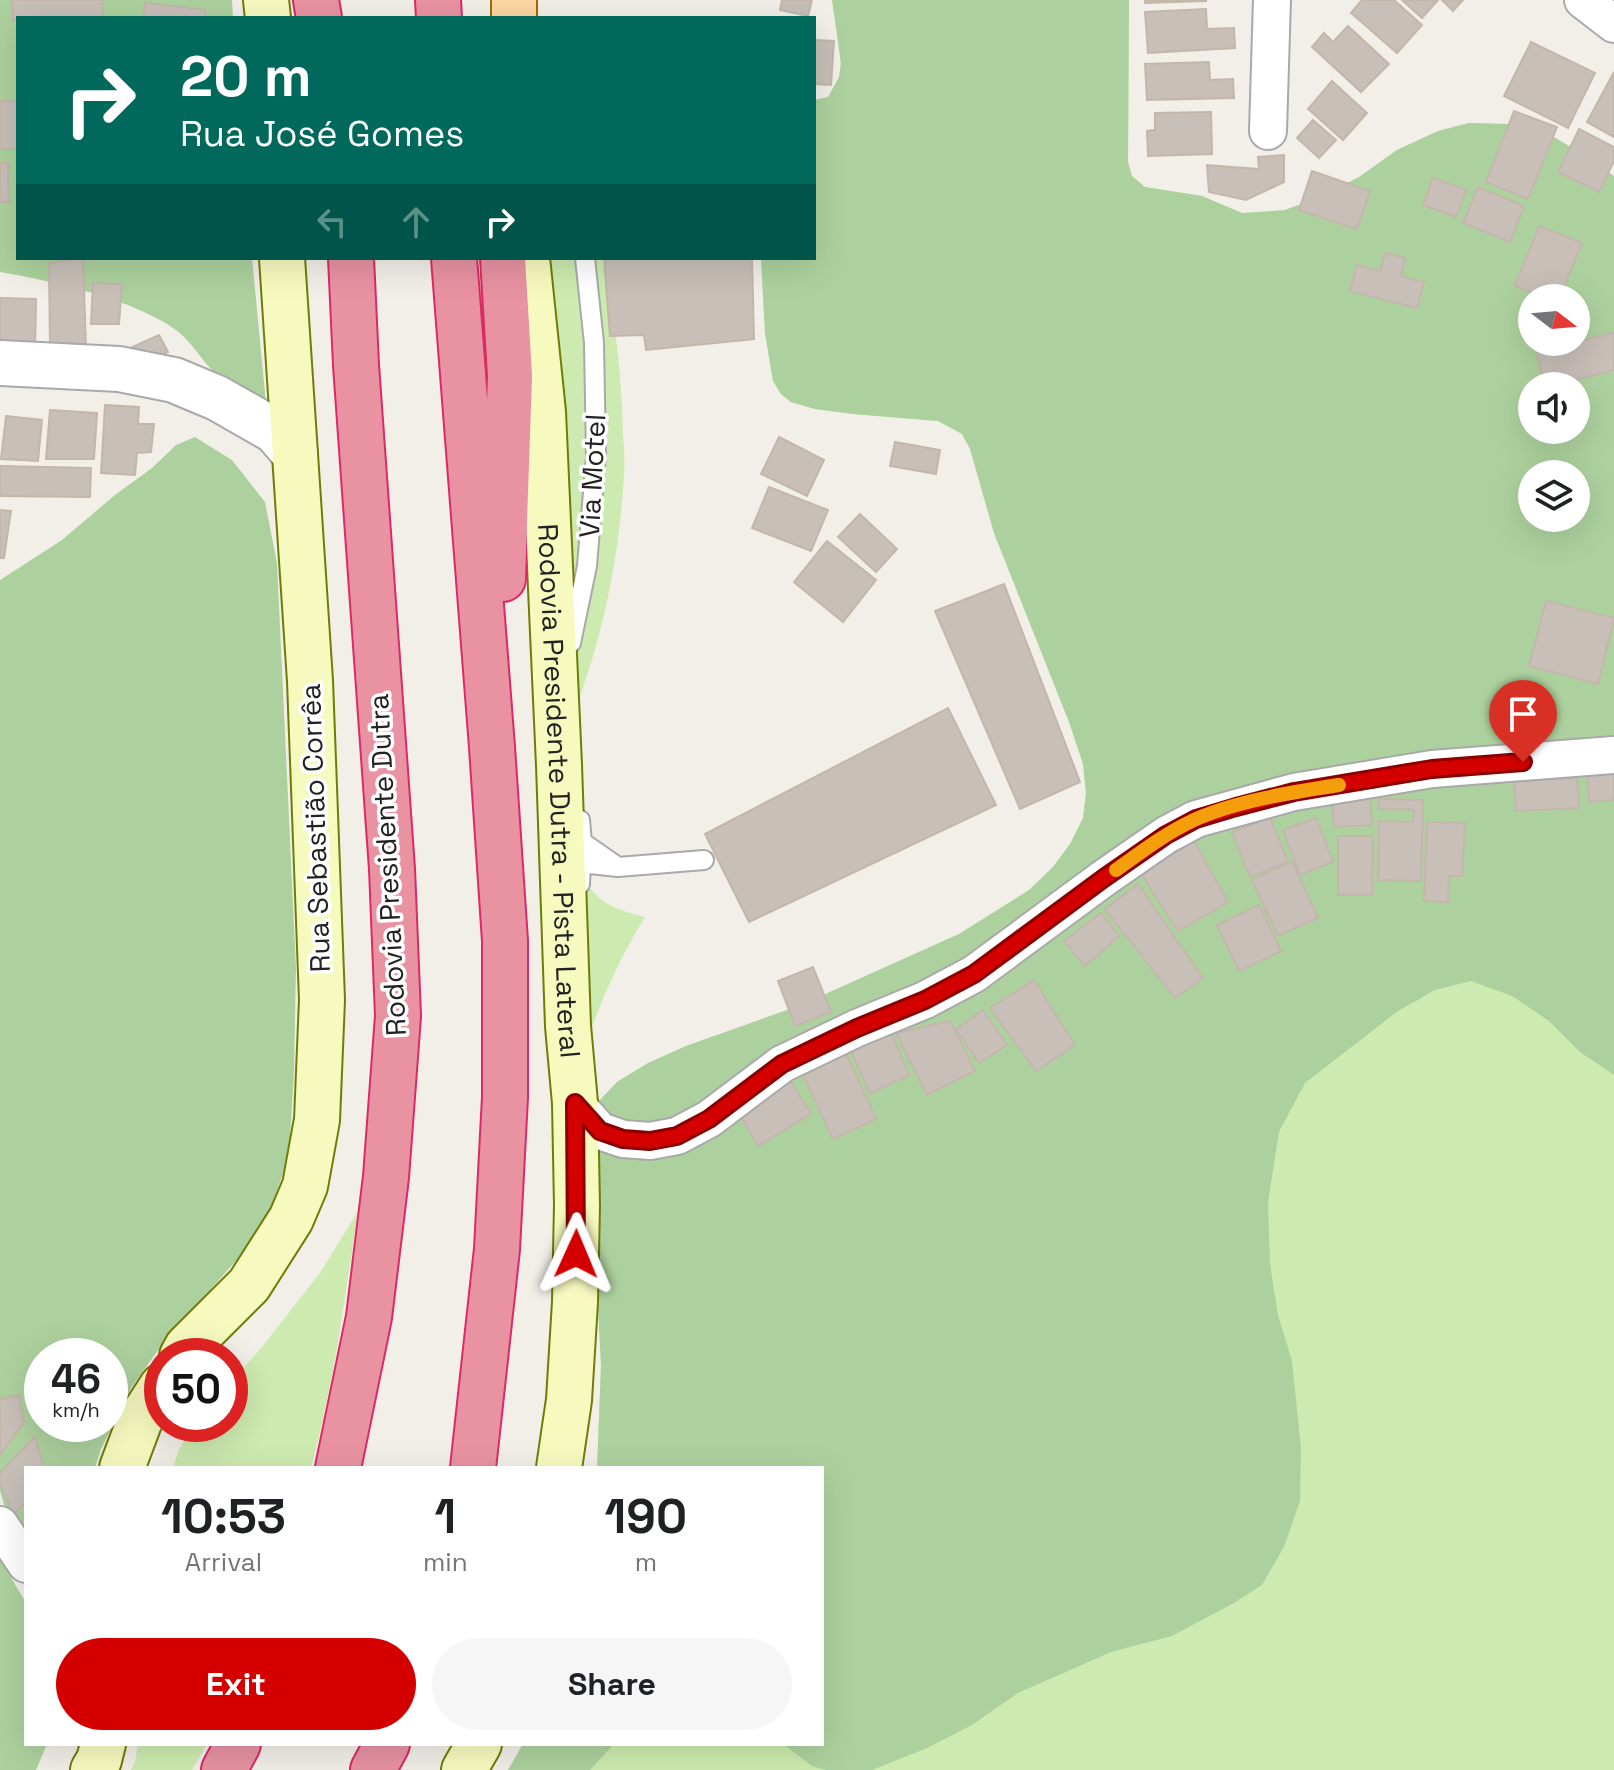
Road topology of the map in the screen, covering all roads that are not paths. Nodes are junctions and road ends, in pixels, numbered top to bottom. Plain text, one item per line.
1 (1272, 0) edge
2 (1583, 0) edge
3 (1614, 24) edge
4 (1268, 131) dead end
5 (282, 260) edge
6 (336, 260) edge
7 (351, 260) edge
8 (454, 260) edge
9 (503, 260) edge
10 (527, 260) edge
11 (585, 260) edge
12 (0, 363) edge
13 (356, 365) junction
14 (295, 454) junction
15 (1614, 755) edge
16 (568, 774) junction
17 (704, 860) dead end
18 (618, 867) junction
19 (505, 941) junction
20 (568, 1026) junction
21 (575, 1103) junction
22 (196, 1338) edge
23 (144, 1414) edge
24 (123, 1466) edge
25 (338, 1466) edge
26 (473, 1466) edge
27 (559, 1466) edge
28 (0, 1525) edge
29 (24, 1561) edge
30 (102, 1746) edge
31 (237, 1746) edge
32 (386, 1746) edge
33 (478, 1746) edge
34 (93, 1770) edge
35 (224, 1770) edge
36 (373, 1770) edge
37 (464, 1770) edge

1 - 4 street
2 - 3 street
5 - 14 main road, Rua Sebastião Corrêa
6 - 13 highway
7 - 13 highway, Rodovia Presidente Dutra
8 - 19 highway
9 - 19 highway
10 - 16 main road, Rodovia Presidente Dutra - Pista Lateral
11 - 16 lane, Via Motel
12 - 14 street
13 - 25 highway, Rodovia Presidente Dutra
14 - 22 main road, Rua Sebastião Corrêa
15 - 21 street
16 - 18 lane, Via Motel
16 - 20 main road, Rodovia Presidente Dutra - Pista Lateral
17 - 18 lane
18 - 20 lane
19 - 26 highway
20 - 21 main road, Rodovia Presidente Dutra - Pista Lateral
21 - 27 main road, Rodovia Presidente Dutra - Pista Lateral
23 - 24 main road
28 - 29 street
30 - 34 main road
31 - 35 highway
32 - 36 highway
33 - 37 main road

